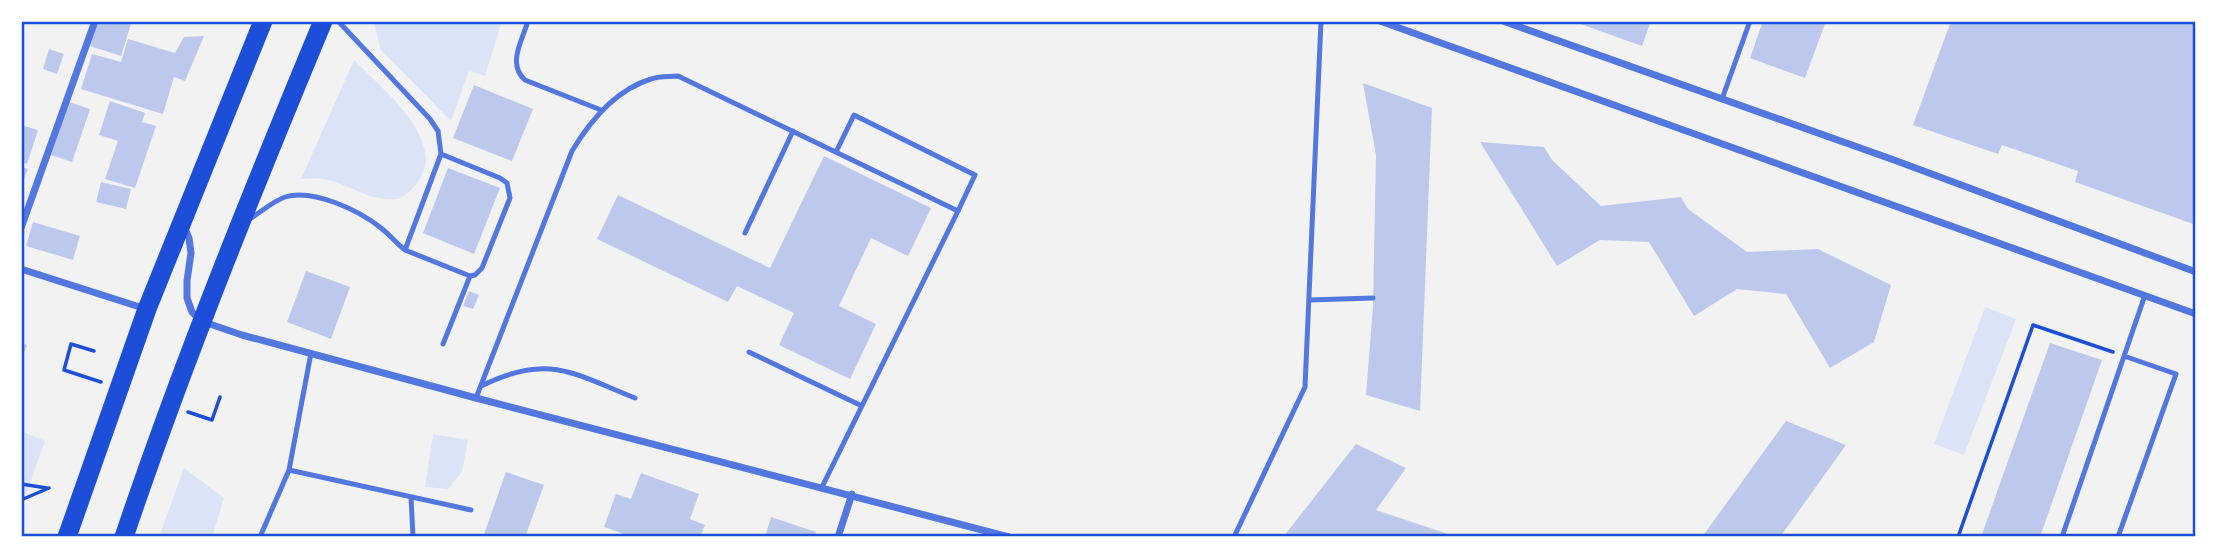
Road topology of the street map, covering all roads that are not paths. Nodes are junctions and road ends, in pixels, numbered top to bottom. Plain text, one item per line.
1 (95, 21) edge
2 (262, 21) edge
3 (323, 21) edge
4 (338, 21) edge
5 (528, 21) edge
6 (1321, 21) edge
7 (1380, 21) edge
8 (1503, 21) edge
9 (1750, 21) edge
10 (1722, 99) junction
11 (601, 110) junction
12 (793, 131) junction
13 (836, 152) junction
14 (441, 154) junction
15 (958, 211) junction
16 (182, 221) junction
17 (21, 228) edge
18 (237, 228) junction
19 (745, 233) dead end
20 (405, 250) junction
21 (21, 270) edge
22 (2196, 272) edge
23 (470, 276) junction
24 (2145, 295) junction
25 (1373, 298) dead end
26 (1308, 300) junction
27 (147, 309) junction
28 (2196, 314) edge
29 (201, 321) junction
30 (443, 344) dead end
31 (749, 352) dead end
32 (311, 354) junction
33 (2124, 356) junction
34 (481, 386) junction
35 (476, 398) junction
36 (635, 398) dead end
37 (862, 406) junction
38 (289, 470) junction
39 (822, 487) junction
40 (852, 494) junction
41 (411, 497) junction
42 (471, 510) dead end
43 (67, 537) edge
44 (124, 537) edge
45 (260, 537) edge
46 (412, 537) edge
47 (838, 537) edge
48 (1009, 537) edge
49 (1234, 537) edge
50 (2062, 537) edge
51 (2118, 537) edge

1 - 17 street
2 - 16 highway
3 - 18 highway
4 - 14 lane
5 - 11 lane
6 - 26 lane
7 - 24 street
8 - 10 street
9 - 10 lane
10 - 22 street
11 - 12 lane
11 - 34 lane
12 - 13 lane
12 - 19 lane
13 - 15 lane
13 - 15 lane
14 - 20 lane
14 - 23 lane
15 - 37 lane
16 - 27 highway
16 - 29 street
18 - 20 lane
18 - 29 highway
20 - 23 lane
21 - 27 street
23 - 30 lane
24 - 28 street
24 - 33 lane
25 - 26 lane
26 - 49 lane
27 - 43 highway
29 - 32 street
29 - 44 highway
31 - 37 lane
32 - 35 street
32 - 38 lane
33 - 50 lane
33 - 51 lane
34 - 35 lane
34 - 36 lane
35 - 39 street
37 - 39 lane
38 - 41 lane
38 - 45 lane
39 - 40 street
40 - 47 street
40 - 48 street
41 - 42 lane
41 - 46 lane

